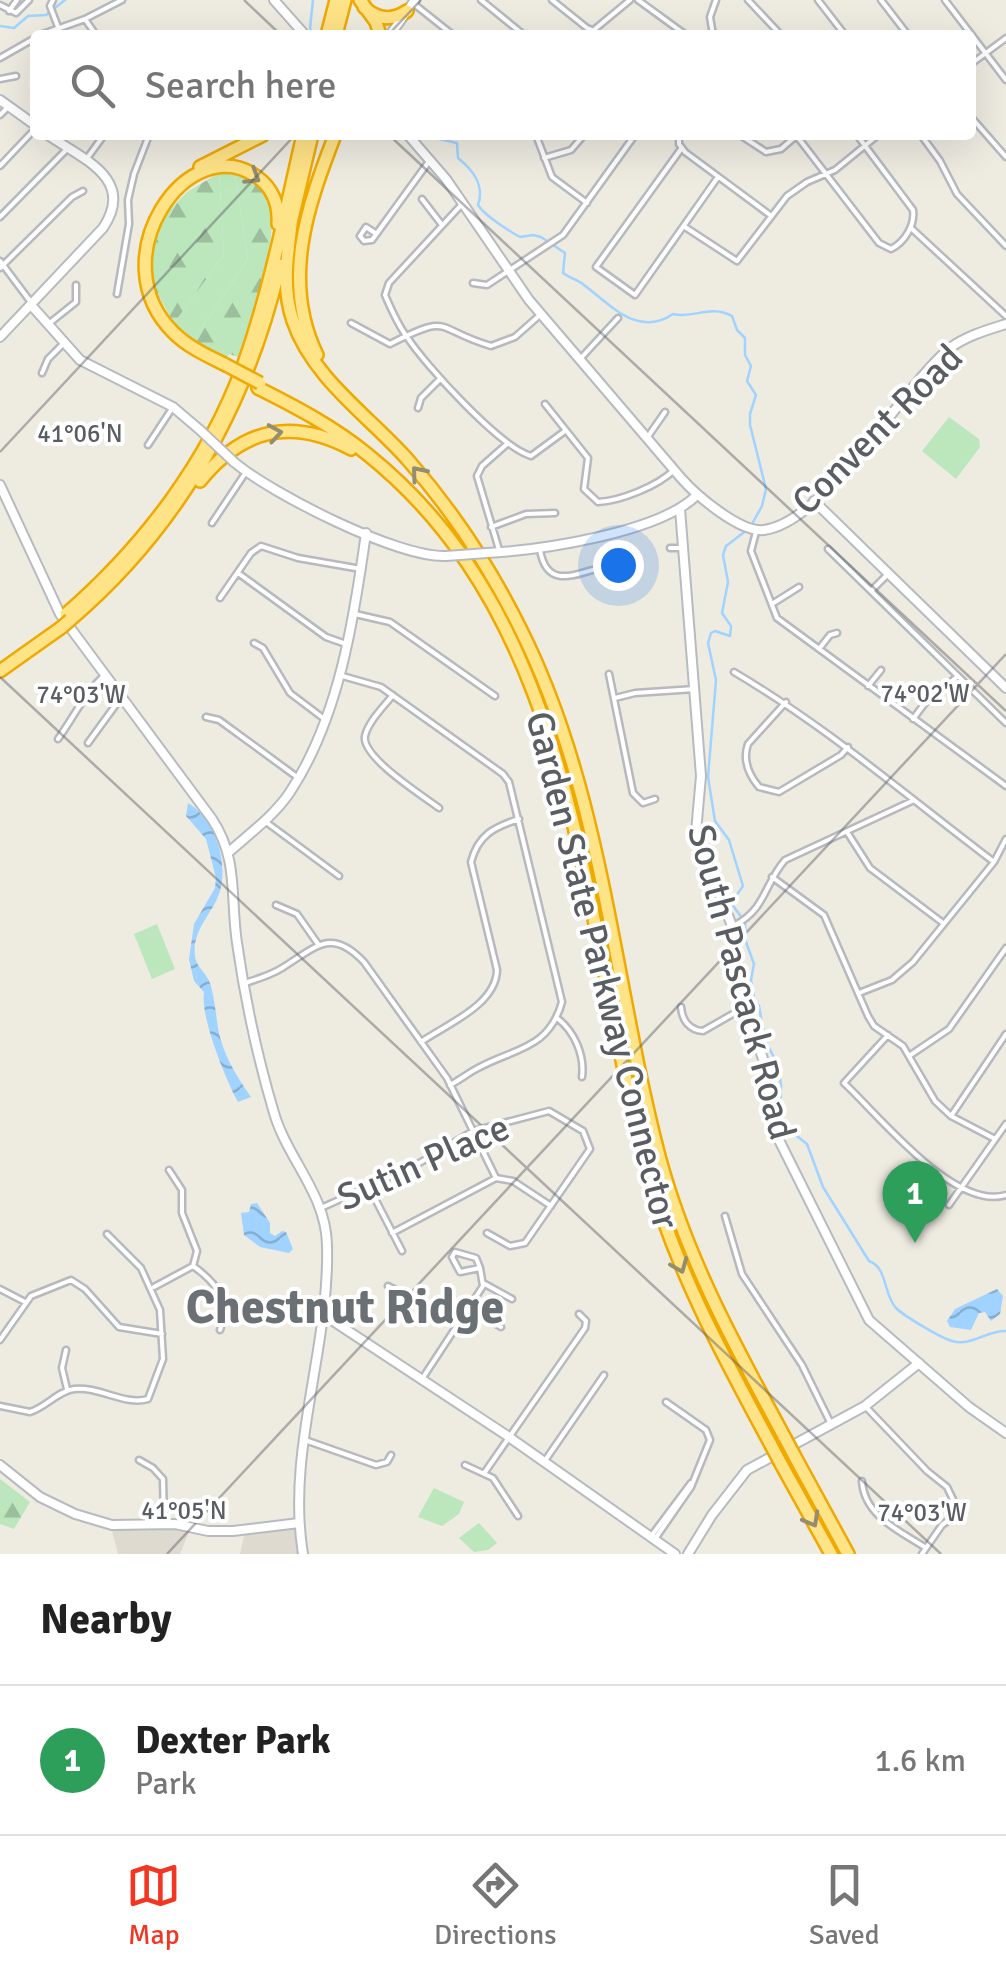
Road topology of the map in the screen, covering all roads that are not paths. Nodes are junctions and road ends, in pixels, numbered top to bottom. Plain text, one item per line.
1 (18, 0) edge
2 (29, 0) edge
3 (122, 0) edge
4 (274, 0) edge
5 (336, 0) edge
6 (345, 0) edge
7 (481, 0) edge
8 (552, 0) edge
9 (630, 0) edge
10 (638, 0) edge
11 (708, 0) edge
12 (748, 0) edge
13 (818, 0) edge
14 (882, 0) edge
15 (945, 0) edge
16 (51, 3) edge
17 (715, 3) edge
18 (362, 4) edge
19 (411, 4) edge
20 (0, 5) edge
21 (9, 11) junction
22 (85, 19) junction
23 (58, 27) junction
24 (51, 30) edge
25 (93, 30) edge
26 (296, 30) edge
27 (328, 30) edge
28 (337, 30) edge
29 (378, 30) edge
30 (393, 30) edge
31 (446, 30) edge
32 (518, 30) edge
33 (593, 30) joint
34 (679, 30) edge
35 (712, 30) edge
36 (775, 30) edge
37 (841, 30) edge
38 (904, 30) edge
39 (968, 30) edge
40 (1006, 38) edge
41 (976, 40) edge
42 (30, 41) edge
43 (986, 53) junction
44 (0, 58) edge
45 (976, 60) edge
46 (16, 76) dead end
47 (0, 79) edge
48 (1006, 80) edge
49 (4, 103) edge
50 (0, 115) edge
51 (976, 123) edge
52 (30, 124) edge
53 (30, 133) edge
54 (55, 140) edge
55 (100, 140) edge
56 (147, 140) edge
57 (254, 140) edge
58 (303, 140) edge
59 (311, 140) edge
60 (333, 140) edge
61 (412, 140) edge
62 (538, 140) edge
63 (580, 140) edge
64 (631, 140) edge
65 (680, 140) edge
66 (748, 140) edge
67 (790, 140) edge
68 (800, 140) edge
69 (861, 140) edge
70 (872, 140) edge
71 (925, 140) edge
72 (865, 145) junction
73 (67, 148) junction
74 (681, 149) junction
75 (1006, 157) edge
76 (544, 158) junction
77 (430, 160) junction
78 (85, 161) junction
79 (0, 166) edge
80 (827, 174) junction
81 (718, 177) junction
82 (83, 191) dead end
83 (422, 199) dead end
84 (462, 202) junction
85 (587, 203) junction
86 (292, 216) junction
87 (772, 216) junction
88 (0, 217) edge
89 (442, 225) junction
90 (684, 226) junction
91 (911, 228) junction
92 (375, 232) dead end
93 (1006, 246) edge
94 (276, 248) junction
95 (1, 264) edge
96 (508, 272) junction
97 (474, 283) dead end
98 (76, 285) dead end
99 (117, 294) dead end
100 (31, 305) junction
101 (541, 314) junction
102 (1006, 316) edge
103 (618, 318) dead end
104 (351, 324) dead end
105 (1006, 324) edge
106 (48, 325) junction
107 (406, 336) junction
108 (0, 337) edge
109 (63, 344) junction
110 (580, 359) junction
111 (225, 368) junction
112 (42, 373) dead end
113 (440, 379) junction
114 (259, 385) junction
115 (349, 398) junction
116 (545, 404) dead end
117 (173, 407) junction
118 (418, 408) dead end
119 (665, 412) dead end
120 (565, 431) junction
121 (647, 438) junction
122 (508, 443) junction
123 (148, 445) dead end
124 (674, 470) junction
125 (246, 472) junction
126 (0, 485) edge
127 (697, 495) junction
128 (417, 501) junction
129 (814, 501) junction
130 (680, 509) junction
131 (555, 513) dead end
132 (212, 523) dead end
133 (491, 527) junction
134 (755, 529) junction
135 (366, 533) junction
136 (152, 538) junction
137 (670, 548) dead end
138 (685, 548) junction
139 (828, 549) dead end
140 (540, 550) junction
141 (500, 553) junction
142 (361, 569) junction
143 (608, 569) dead end
144 (238, 573) junction
145 (888, 574) junction
146 (799, 587) dead end
147 (872, 591) junction
148 (220, 598) dead end
149 (772, 604) junction
150 (354, 614) junction
151 (64, 621) junction
152 (837, 633) dead end
153 (254, 643) dead end
154 (350, 645) junction
155 (819, 649) junction
156 (0, 662) edge
157 (881, 670) dead end
158 (0, 672) edge
159 (734, 672) dead end
160 (609, 674) dead end
161 (105, 675) junction
162 (339, 675) junction
163 (958, 676) junction
164 (868, 686) junction
165 (1006, 688) edge
166 (695, 689) junction
167 (392, 695) junction
168 (495, 696) dead end
169 (122, 698) junction
170 (615, 698) junction
171 (786, 702) junction
172 (555, 707) junction
173 (206, 716) dead end
174 (324, 718) junction
175 (913, 719) junction
176 (1006, 723) edge
177 (58, 739) dead end
178 (88, 743) dead end
179 (848, 747) junction
180 (298, 778) junction
181 (1006, 786) edge
182 (655, 799) dead end
183 (912, 801) junction
184 (439, 808) dead end
185 (519, 819) junction
186 (263, 820) junction
187 (846, 830) junction
188 (1006, 840) edge
189 (230, 852) junction
190 (994, 862) junction
191 (338, 876) dead end
192 (772, 877) junction
193 (276, 905) dead end
194 (740, 922) junction
195 (944, 924) junction
196 (319, 945) junction
197 (1006, 948) edge
198 (246, 983) junction
199 (859, 993) junction
200 (681, 1007) dead end
201 (744, 1007) junction
202 (557, 1018) junction
203 (888, 1034) junction
204 (1006, 1034) edge
205 (421, 1042) junction
206 (909, 1056) junction
207 (582, 1077) dead end
208 (450, 1085) junction
209 (951, 1116) junction
210 (1006, 1124) edge
211 (473, 1131) junction
212 (995, 1139) junction
213 (170, 1170) dead end
214 (496, 1178) junction
215 (961, 1187) junction
216 (370, 1188) junction
217 (1006, 1195) edge
218 (948, 1205) dead end
219 (550, 1206) junction
220 (322, 1208) junction
221 (726, 1216) dead end
222 (487, 1232) dead end
223 (392, 1233) junction
224 (107, 1234) dead end
225 (402, 1251) dead end
226 (194, 1266) junction
227 (480, 1268) junction
228 (483, 1283) junction
229 (388, 1286) dead end
230 (152, 1288) junction
231 (0, 1289) edge
232 (512, 1299) dead end
233 (25, 1302) junction
234 (468, 1306) junction
235 (579, 1314) dead end
236 (324, 1315) junction
237 (457, 1322) junction
238 (501, 1327) dead end
239 (220, 1330) dead end
240 (162, 1334) junction
241 (0, 1340) edge
242 (66, 1350) dead end
243 (919, 1363) junction
244 (604, 1375) dead end
245 (422, 1379) junction
246 (67, 1391) junction
247 (666, 1402) dead end
248 (0, 1406) edge
249 (865, 1406) junction
250 (831, 1424) junction
251 (1006, 1432) edge
252 (509, 1438) junction
253 (305, 1440) junction
254 (392, 1455) dead end
255 (140, 1460) dead end
256 (544, 1462) junction
257 (0, 1464) edge
258 (465, 1465) dead end
259 (485, 1472) junction
260 (862, 1481) dead end
261 (518, 1516) dead end
262 (164, 1524) junction
263 (300, 1524) junction
264 (653, 1538) junction
265 (924, 1551) edge
266 (304, 1554) edge
267 (675, 1554) edge
268 (688, 1554) edge
269 (831, 1554) edge
270 (848, 1554) edge

1 - 21 street
2 - 21 street
3 - 22 street
4 - 26 street
5 - 27 highway
6 - 28 highway
7 - 32 street
8 - 33 street
9 - 33 street
10 - 34 street
11 - 17 street
12 - 36 street
13 - 37 street
14 - 38 street
15 - 39 street
16 - 23 street
17 - 35 street
18 - 19 highway
18 - 29 highway
19 - 30 street
19 - 31 street
20 - 21 street
22 - 23 street
22 - 25 street
23 - 24 street
40 - 43 street
41 - 43 street
42 - 44 street
43 - 45 street
43 - 48 street
46 - 47 street
49 - 50 street
49 - 52 street
51 - 75 street
53 - 79 street
54 - 73 street
55 - 78 street
56 - 99 street
57 - 111 highway
58 - 94 highway
59 - 86 highway
60 - 115 highway
61 - 77 street
62 - 76 street
63 - 76 street
64 - 85 street
65 - 74 street
66 - 67 street
68 - 80 street
69 - 72 street
70 - 72 street
71 - 93 street
72 - 80 street
72 - 91 street
73 - 78 street
73 - 88 street
74 - 81 street
74 - 90 street
76 - 85 street
77 - 84 street
77 - 92 street
78 - 100 street
80 - 87 street
80 - 91 street
81 - 87 street
81 - 90 street
82 - 95 street
83 - 89 street
84 - 89 street
84 - 96 street
85 - 96 street
86 - 115 highway
86 - 136 highway
87 - 90 street
89 - 107 street
91 - 102 street
111 -> 94 highway
94 - 151 highway
95 - 100 street
96 - 97 street
96 - 101 street
98 - 106 street
100 - 106 street
100 - 108 street
101 - 107 street
101 - 110 street
103 - 110 street
104 - 107 street
105 - 129 street, Convent Road
106 - 109 street
107 - 113 street
109 - 112 street
109 - 117 street
110 - 121 street
111 - 114 highway, bridge
113 - 118 street
113 - 122 street
114 - 128 highway
114 - 172 highway
172 -> 115 highway
116 - 120 street
117 - 123 street
117 - 125 street, bridge
119 - 121 street
120 - 122 street
120 - 124 street
121 - 124 street
122 - 133 street
124 - 127 street
125 - 132 street
125 - 135 street
126 - 161 street
127 - 130 street
127 - 134 street, Convent Road
136 -> 128 highway
128 -> 269 highway, Garden State Parkway Connector, bridge
129 - 134 street, Convent Road
129 - 145 street
130 - 138 street, South Pascack Road
130 - 140 street
131 - 133 street
133 - 141 street
134 - 149 street
135 - 141 street, bridge
135 - 142 street
136 - 151 highway
137 - 138 street
138 - 166 street, South Pascack Road
139 - 147 street
140 - 141 street
140 - 143 street
142 - 144 street
142 - 150 street
144 - 148 street
144 - 154 street
145 - 147 street
145 - 165 street
146 - 149 street
147 - 163 street
149 - 155 street
150 - 154 street
150 - 168 street
151 - 156 highway
151 - 158 highway
152 - 155 street
153 - 174 street
154 - 162 street
155 - 164 street
157 - 164 street
159 - 171 street
160 - 170 street
161 - 169 street
161 - 177 street
162 - 167 street
162 - 174 street
163 - 175 street
163 - 176 street
164 - 175 street
166 - 170 street
166 - 194 street, South Pascack Road
167 - 184 street
167 - 185 street
169 - 178 street
169 - 189 street
170 - 182 street
171 - 179 street
171 - 179 street
172 - 270 highway, Garden State Parkway Connector, bridge
173 - 180 street
174 - 180 street
175 - 181 street
179 - 183 street
180 - 186 street
183 - 187 street
183 - 190 street
185 - 202 street
185 - 205 street
186 - 189 street
186 - 191 street
187 - 192 street
187 - 195 street
188 - 190 street
189 - 198 street
190 - 195 street
192 - 194 street
192 - 199 street
193 - 196 street
194 - 201 street, South Pascack Road
195 - 199 street
196 - 198 street
196 - 205 street
197 - 206 street
198 - 220 street
199 - 203 street
200 - 201 street
201 - 243 street, South Pascack Road
202 - 207 street
202 - 208 street
203 - 206 street
203 - 215 street
204 - 209 street
205 - 208 street
206 - 209 street
208 - 211 street
209 - 212 street
210 - 212 street
211 - 214 street
211 - 216 street, Sutin Place
211 - 219 street, Sutin Place
212 - 215 street
213 - 226 street
214 - 219 street
214 - 223 street
215 - 217 street
215 - 218 street
216 - 220 street, Sutin Place
216 - 223 street
219 - 222 street, Sutin Place
220 - 236 street
221 - 250 street
223 - 225 street
224 - 230 street
226 - 230 street
226 - 239 street
227 - 227 street
227 - 228 street
228 - 232 street
228 - 234 street
229 - 237 street
230 - 240 street
231 - 233 street
233 - 240 street
233 - 241 street
234 - 237 street
234 - 238 street
235 - 252 street
236 - 245 street
236 - 253 street
237 - 245 street
240 - 246 street
242 - 246 street
243 - 249 street
243 - 251 street, South Pascack Road
244 - 256 street
245 - 252 street
246 - 248 street
247 - 264 street
249 - 250 street
249 - 265 street
250 - 268 street
252 - 256 street
252 - 259 street
253 - 254 street
253 - 263 street
255 - 262 street
256 - 264 street
257 - 262 street
258 - 259 street
259 - 261 street
260 - 265 street
262 - 263 street
263 - 266 street
264 - 267 street

